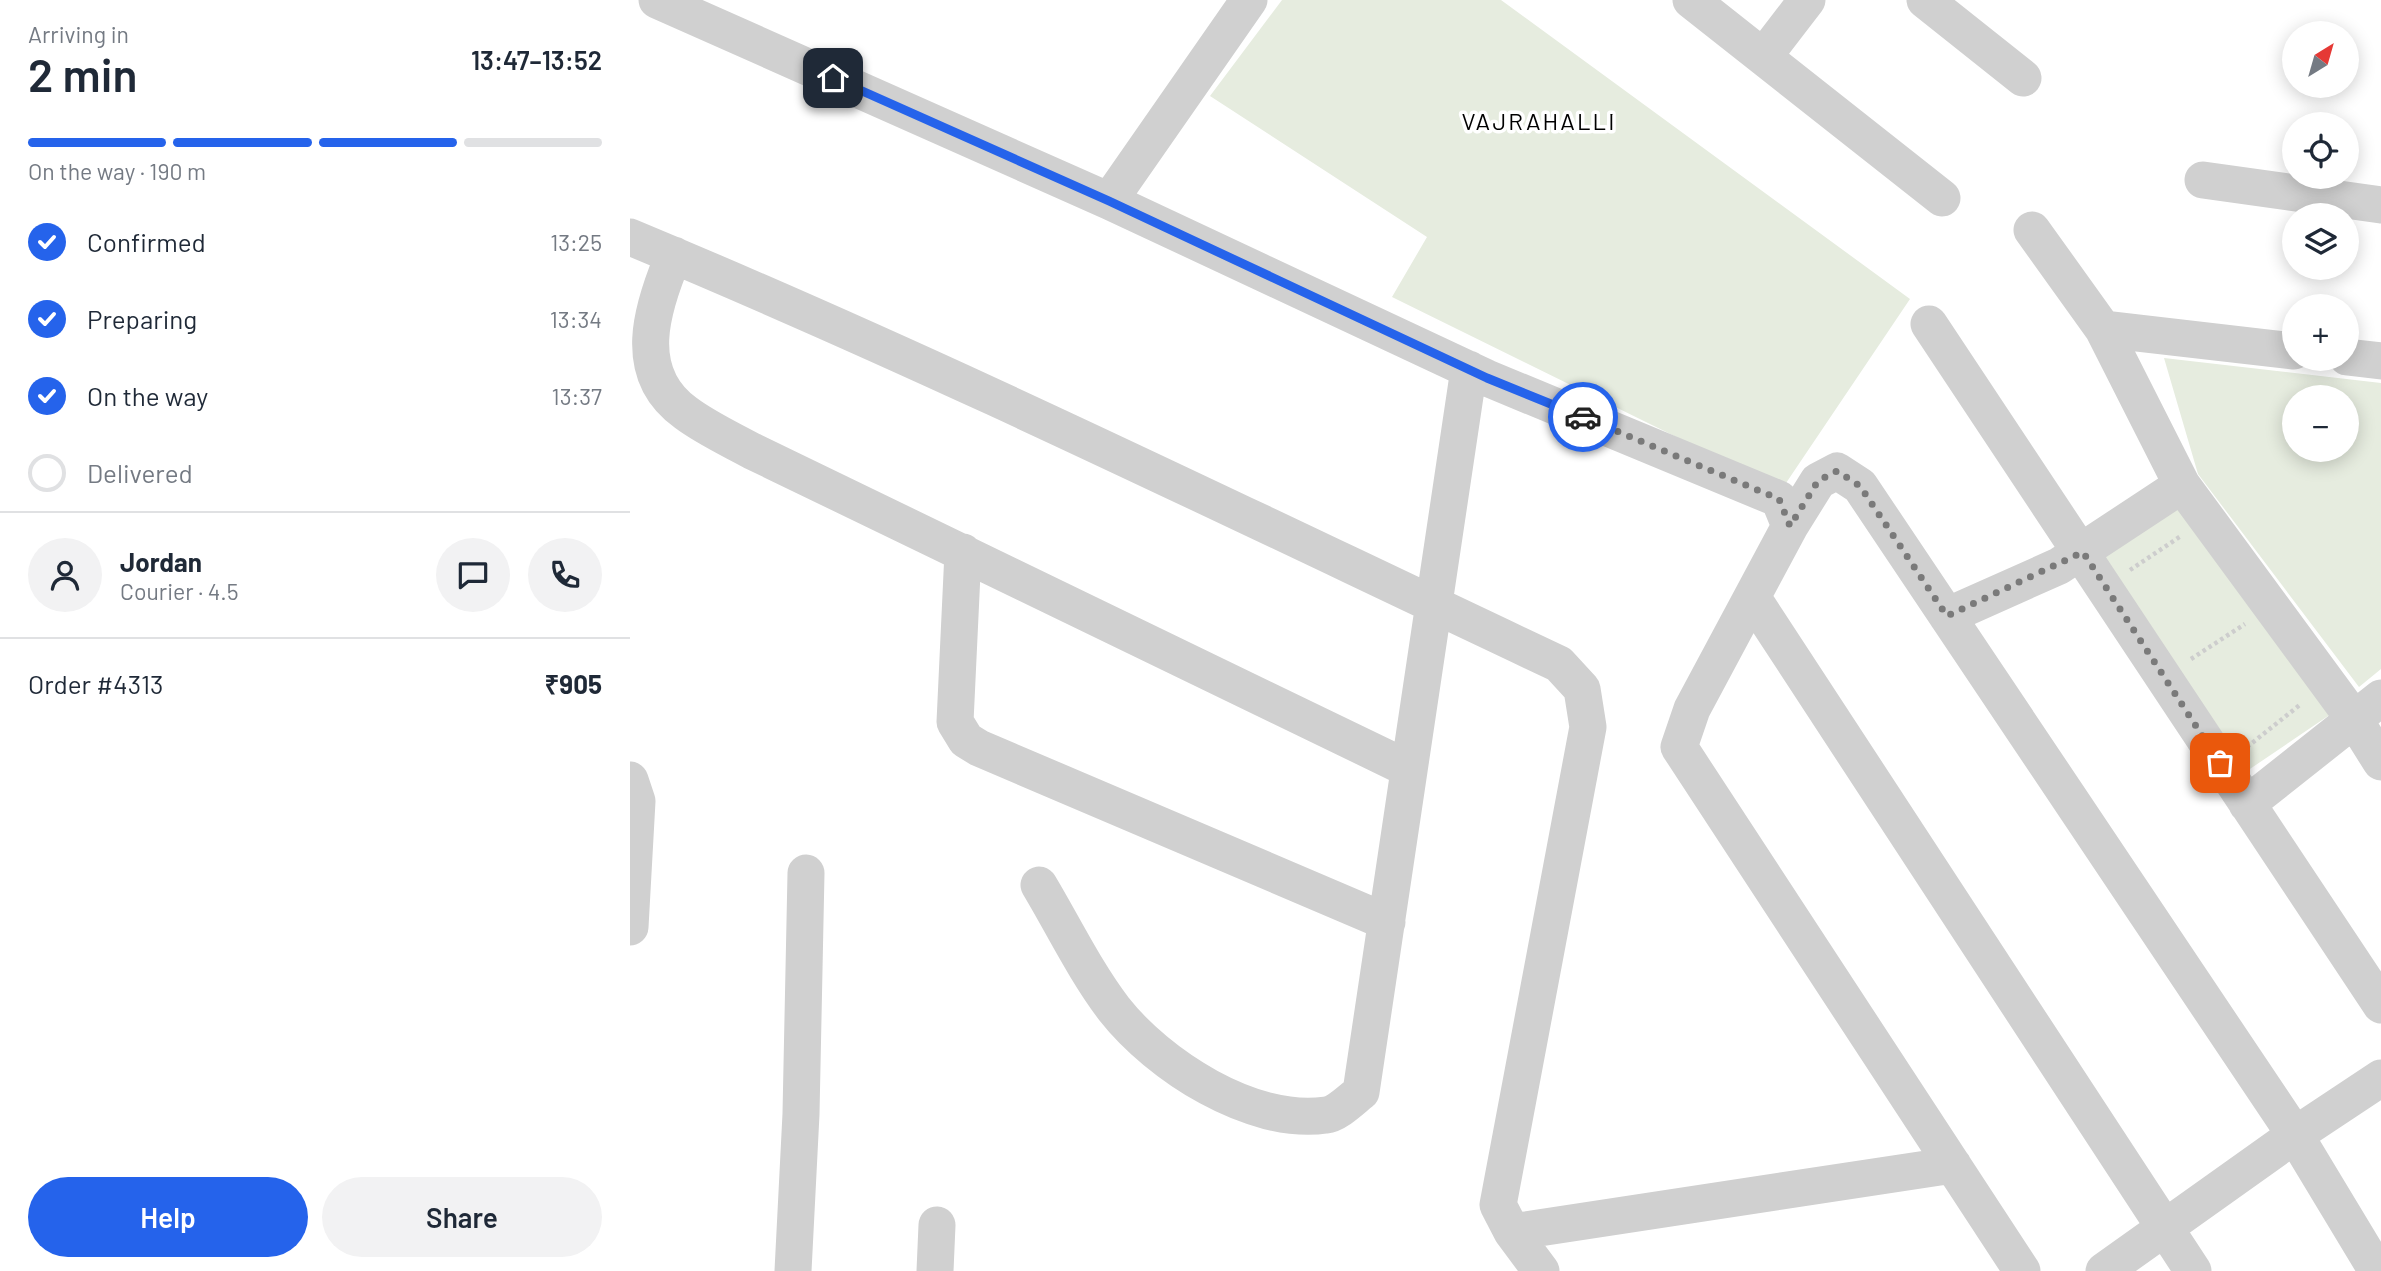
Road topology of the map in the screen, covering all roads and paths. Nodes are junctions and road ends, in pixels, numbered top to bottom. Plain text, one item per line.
1 (657, 0) edge
2 (1248, 0) edge
3 (1691, 0) edge
4 (1807, 0) edge
5 (1925, 0) edge
6 (1764, 56) junction
7 (2023, 78) dead end
8 (2203, 180) dead end
9 (1942, 198) dead end
10 (1109, 201) junction
11 (2381, 205) edge
12 (2032, 230) dead end
13 (630, 237) edge
14 (674, 255) junction
15 (1929, 324) dead end
16 (2104, 329) junction
17 (2282, 350) edge
18 (2359, 358) edge
19 (2381, 361) edge
20 (1469, 369) junction
21 (2182, 485) junction
22 (1790, 526) junction
23 (2186, 532) dead end
24 (963, 552) junction
25 (2083, 552) junction
26 (2122, 575) dead end
27 (1752, 597) junction
28 (1434, 605) junction
29 (2239, 611) dead end
30 (1947, 616) junction
31 (2183, 665) dead end
32 (2302, 706) dead end
33 (2367, 708) edge
34 (2242, 751) dead end
35 (2381, 762) edge
36 (1409, 769) junction
37 (630, 780) edge
38 (2247, 804) junction
39 (806, 873) dead end
40 (1039, 885) dead end
41 (1387, 922) junction
42 (630, 928) edge
43 (2381, 1005) edge
44 (2381, 1079) edge
45 (2295, 1135) junction
46 (1953, 1165) junction
47 (937, 1225) dead end
48 (2165, 1226) junction
49 (1512, 1232) junction
50 (793, 1271) edge
51 (935, 1271) edge
52 (1541, 1271) edge
53 (2022, 1271) edge
54 (2104, 1271) edge
55 (2193, 1271) edge
56 (2377, 1271) edge

1 - 10 street
2 - 10 street
3 - 6 street
4 - 6 street
5 - 7 street
6 - 9 street
8 - 11 street
10 - 20 street
12 - 16 street
13 - 14 street
14 - 24 street
14 - 28 street
15 - 25 street
16 - 17 street
16 - 21 street
18 - 19 street
20 - 22 street
20 - 28 street
21 - 25 street
21 - 33 street
22 - 27 street
22 - 30 street
23 - 26 path
24 - 36 street
24 - 41 street
25 - 30 street
25 - 38 street
27 - 46 street
27 - 48 street
28 - 36 street
28 - 49 street
29 - 31 path
30 - 45 street
32 - 34 path
33 - 35 street
33 - 38 street
36 - 41 street
37 - 42 street
38 - 43 street
39 - 50 street
40 - 41 street
44 - 45 street
45 - 48 street
45 - 56 street
46 - 49 street
46 - 53 street
47 - 51 street
48 - 54 street
48 - 55 street
49 - 52 street

